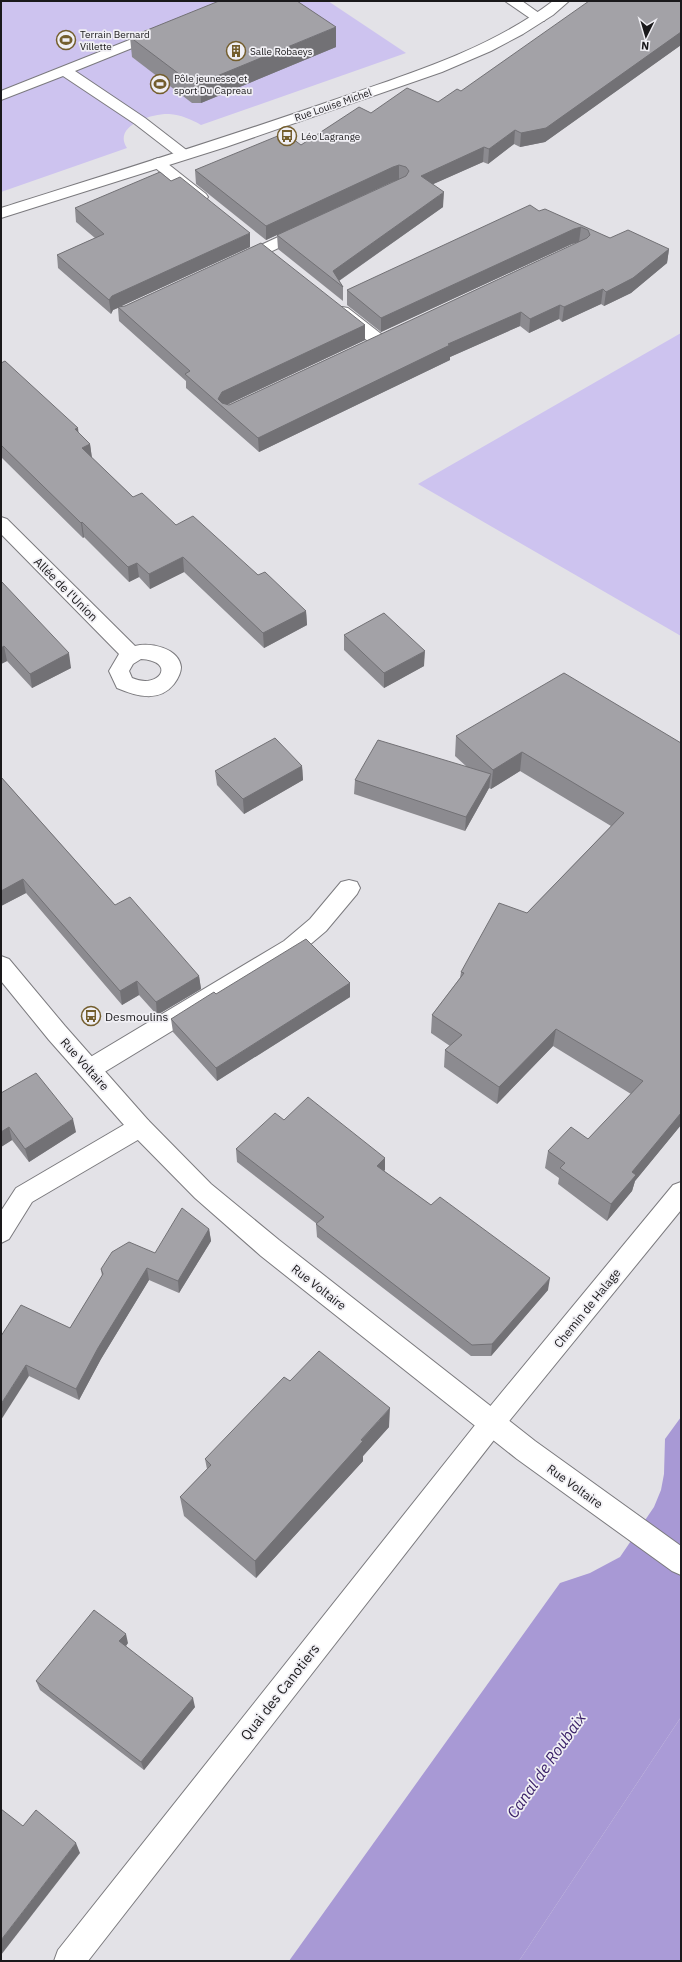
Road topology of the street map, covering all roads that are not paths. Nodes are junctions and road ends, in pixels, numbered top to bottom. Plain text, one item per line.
1 (512, 1) edge
2 (562, 1) edge
3 (539, 18) junction
4 (171, 27) edge
5 (64, 70) junction
6 (1, 96) edge
7 (184, 155) junction
8 (158, 163) junction
9 (211, 206) edge
10 (1, 213) edge
11 (321, 222) edge
12 (229, 265) edge
13 (331, 302) edge
14 (379, 341) edge
15 (1, 523) edge
16 (132, 655) dead end
17 (349, 888) dead end
18 (1, 965) edge
19 (90, 1069) junction
20 (140, 1127) junction
21 (681, 1192) edge
22 (1, 1232) edge
23 (492, 1423) junction
24 (681, 1562) edge
25 (69, 1961) edge

1 - 3 street
2 - 3 street, Rue Louise Michel
3 - 7 street, Rue Louise Michel
4 - 5 street
5 - 6 street
5 - 7 street
7 - 8 street, Rue Louise Michel
8 - 9 street
8 - 10 street, Rue Louise Michel
11 - 12 street
13 - 14 street
15 - 16 street, Allée de l'Union
17 - 19 street
18 - 19 street, Rue Voltaire
19 - 20 street, Rue Voltaire
20 - 22 street
20 - 23 street, Rue Voltaire
21 - 23 street, Chemin de Halage
23 - 24 street, Rue Voltaire
23 - 25 street, Quai des Canotiers

